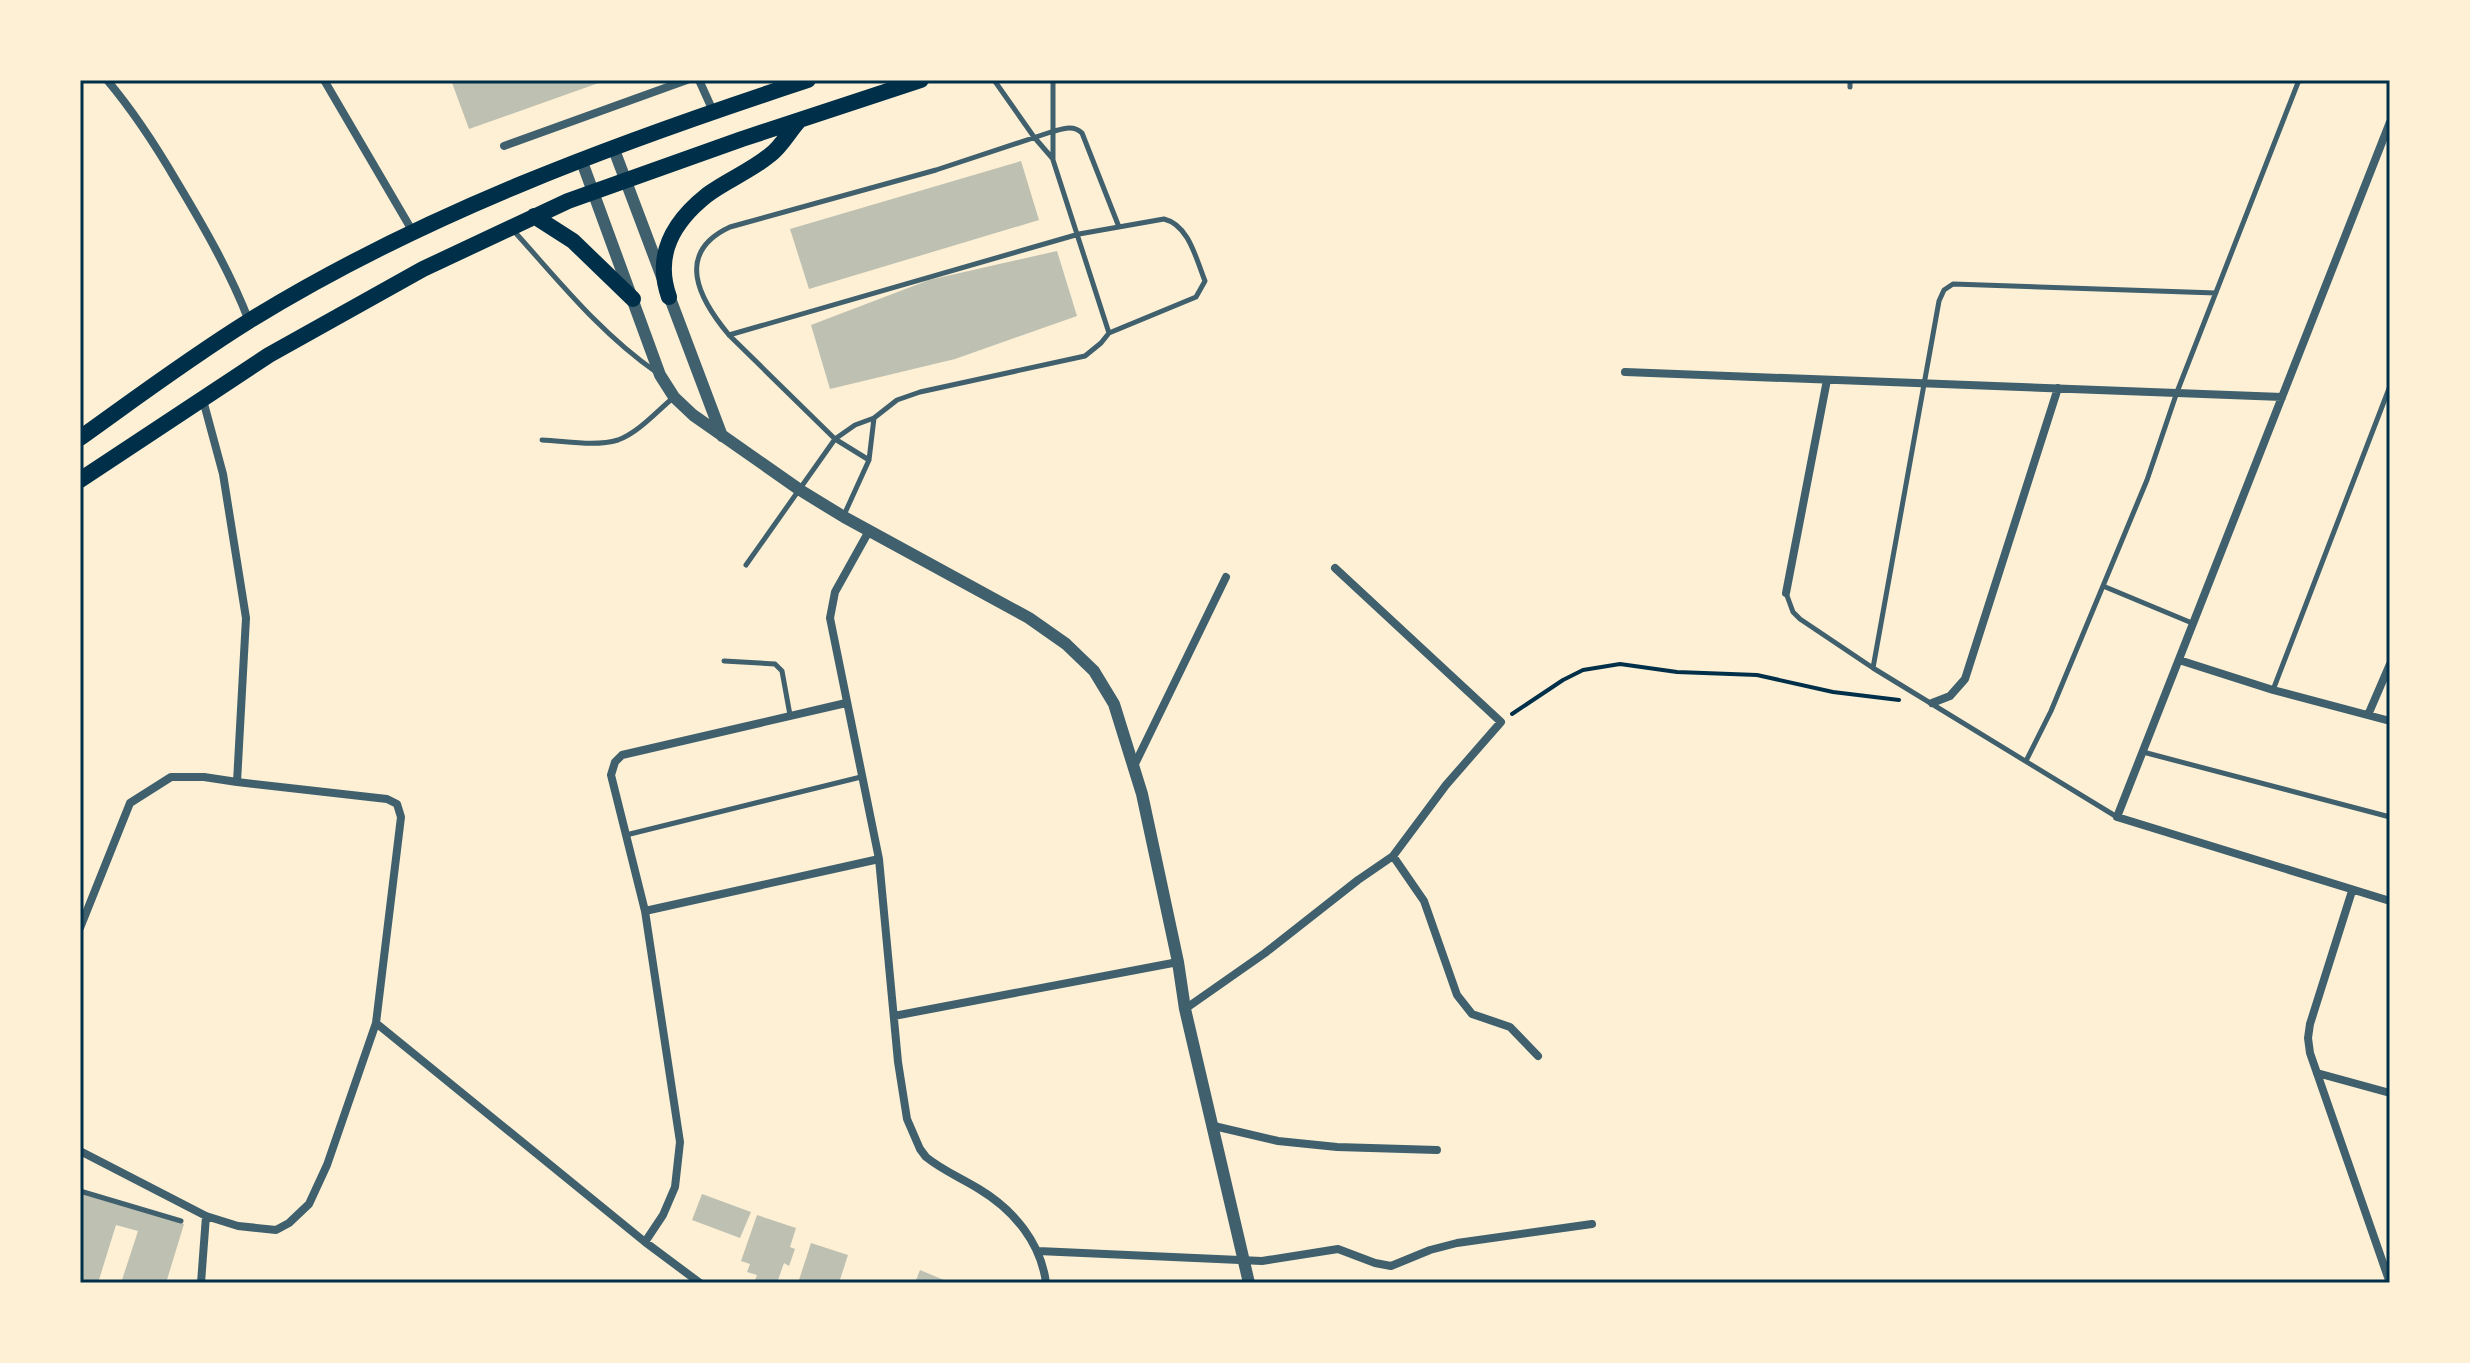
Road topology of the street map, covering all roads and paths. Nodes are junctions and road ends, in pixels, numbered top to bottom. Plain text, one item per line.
1 (107, 80) edge
2 (324, 80) edge
3 (687, 80) edge
4 (699, 80) edge
5 (808, 80) edge
6 (921, 80) edge
7 (994, 80) edge
8 (1053, 80) edge
9 (2299, 80) edge
10 (713, 111) junction
11 (799, 120) junction
12 (2390, 122) edge
13 (1051, 132) junction
14 (1034, 137) junction
15 (504, 146) dead end
16 (613, 147) junction
17 (581, 159) junction
18 (1053, 160) junction
19 (625, 180) junction
20 (593, 191) junction
21 (534, 216) junction
22 (1119, 227) junction
23 (511, 228) junction
24 (413, 232) junction
25 (1079, 234) junction
26 (2216, 293) junction
27 (669, 297) junction
28 (633, 299) junction
29 (249, 321) junction
30 (1109, 333) junction
31 (729, 335) junction
32 (1625, 372) dead end
33 (660, 375) junction
34 (1827, 380) junction
35 (1925, 383) junction
36 (2390, 386) edge
37 (2058, 388) junction
38 (2177, 392) junction
39 (674, 397) junction
40 (2282, 397) junction
41 (202, 399) junction
42 (874, 418) junction
43 (722, 436) junction
44 (80, 438) edge
45 (835, 439) junction
46 (542, 440) dead end
47 (869, 460) junction
48 (80, 480) edge
49 (800, 490) junction
50 (844, 517) junction
51 (869, 531) junction
52 (746, 565) dead end
53 (1335, 568) dead end
54 (1226, 577) dead end
55 (2103, 586) junction
56 (1786, 593) joint
57 (2193, 624) junction
58 (2179, 660) junction
59 (724, 661) dead end
60 (2390, 664) edge
61 (1873, 668) junction
62 (2273, 690) junction
63 (846, 703) junction
64 (1932, 703) junction
65 (2368, 715) junction
66 (791, 716) junction
67 (2390, 721) edge
68 (1501, 722) junction
69 (2143, 752) junction
70 (2026, 761) junction
71 (1134, 766) junction
72 (861, 777) junction
73 (237, 782) junction
74 (2117, 817) junction
75 (2390, 817) edge
76 (626, 835) junction
77 (1393, 856) junction
78 (879, 859) junction
79 (2352, 891) junction
80 (2390, 901) edge
81 (645, 911) junction
82 (80, 928) edge
83 (1178, 962) junction
84 (1185, 1009) junction
85 (894, 1016) junction
86 (376, 1023) junction
87 (1538, 1056) dead end
88 (2317, 1073) junction
89 (2390, 1093) edge
90 (1214, 1126) junction
91 (1437, 1150) dead end
92 (80, 1151) edge
93 (80, 1191) edge
94 (206, 1216) junction
95 (181, 1221) dead end
96 (1592, 1224) dead end
97 (645, 1242) junction
98 (1038, 1251) junction
99 (1244, 1260) junction
100 (201, 1283) edge
101 (700, 1283) edge
102 (1046, 1283) edge
103 (1249, 1283) edge
104 (2390, 1283) edge

1 - 29 street
2 - 24 street
3 - 15 street
4 - 10 street
5 - 10 main road
6 - 11 main road
7 - 14 lane
8 - 13 lane
9 - 26 lane
10 - 16 main road
11 - 19 main road
11 - 27 main road
12 - 40 street
13 - 14 lane
13 - 18 lane
13 - 22 lane
14 - 18 lane
14 - 31 lane
16 - 17 main road
16 - 19 street
17 - 20 street
17 - 24 main road
18 - 25 lane
19 - 20 main road
19 - 27 street
20 - 21 main road
20 - 28 street
21 - 23 main road
21 - 28 main road
22 - 25 lane
22 - 30 lane
23 - 33 lane
23 - 41 main road
24 - 29 main road
25 - 30 lane
25 - 31 lane
26 - 35 lane
26 - 38 lane
27 - 43 street
28 - 33 street
29 - 44 main road
30 - 42 lane
31 - 45 lane
32 - 34 street
33 - 39 street
34 - 35 street
34 - 56 street
35 - 37 street
35 - 61 lane
36 - 62 lane
37 - 38 street
37 - 64 street
38 - 40 street
38 - 55 lane
39 - 43 street
39 - 46 lane
40 - 57 street
41 - 48 main road
41 - 73 street
42 - 45 lane
42 - 47 lane
43 - 49 street
45 - 47 lane
45 - 49 lane
47 - 50 lane
49 - 50 street
49 - 52 lane
50 - 51 street
51 - 63 street
51 - 71 street
53 - 68 street
54 - 71 street
55 - 57 lane
55 - 70 lane
56 - 61 lane
57 - 58 street
58 - 62 street
58 - 69 street
59 - 66 lane
60 - 65 street
61 - 64 lane
62 - 65 street
63 - 66 street
63 - 72 street
64 - 68 path
64 - 70 lane
65 - 67 street
66 - 76 street
68 - 77 street
69 - 74 street
69 - 75 lane
70 - 74 lane
71 - 83 street
72 - 76 lane
72 - 78 street
73 - 82 street
73 - 86 street
74 - 79 street
76 - 81 street
77 - 84 street
77 - 87 street
78 - 81 street
78 - 85 street
79 - 80 street
79 - 88 street
81 - 97 street
83 - 84 street
83 - 85 street
84 - 90 street
85 - 98 street
86 - 94 street
86 - 97 street
88 - 89 street
88 - 104 street
90 - 91 street
90 - 99 street
92 - 94 street
93 - 95 lane
94 - 100 street
96 - 99 street
97 - 101 street
98 - 99 street
98 - 102 street
99 - 103 street

